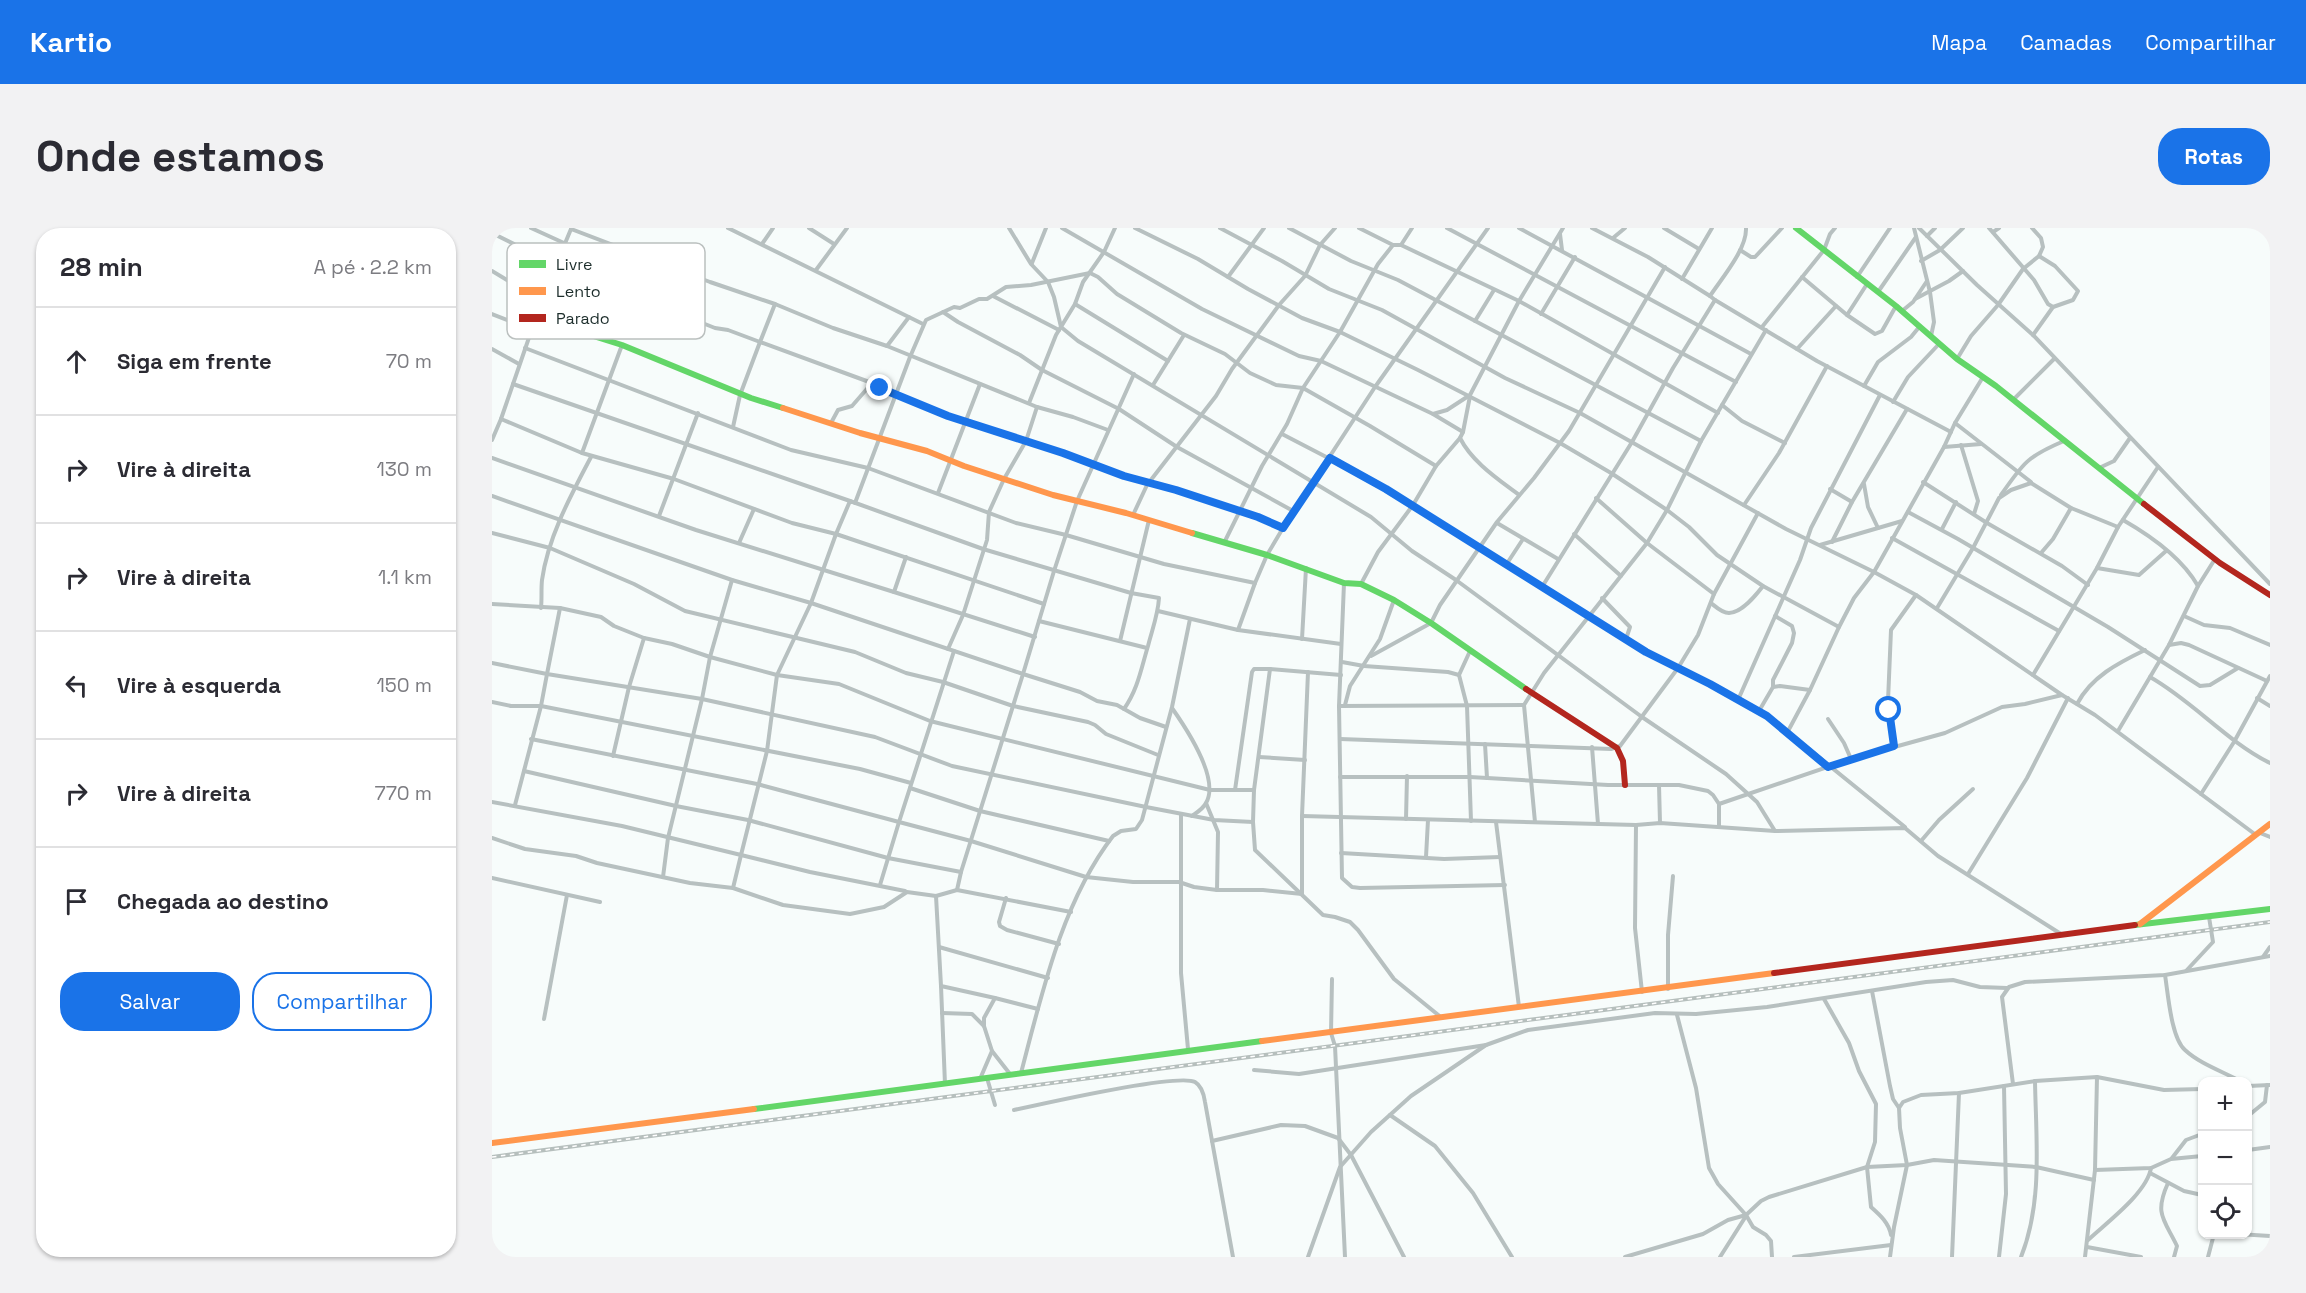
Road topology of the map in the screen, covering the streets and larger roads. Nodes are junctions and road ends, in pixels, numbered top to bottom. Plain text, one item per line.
1 (531, 228) edge
2 (571, 228) edge
3 (728, 228) edge
4 (773, 228) edge
5 (809, 228) edge
6 (847, 228) edge
7 (1009, 228) edge
8 (1046, 228) edge
9 (1062, 228) edge
10 (1115, 228) edge
11 (1135, 228) edge
12 (1220, 228) edge
13 (1264, 228) edge
14 (1289, 228) edge
15 (1335, 228) edge
16 (1359, 228) edge
17 (1412, 228) edge
18 (1447, 228) edge
19 (1488, 228) edge
20 (1519, 228) edge
21 (1563, 228) edge
22 (1592, 228) edge
23 (1625, 228) edge
24 (1664, 228) edge
25 (1712, 228) edge
26 (1746, 228) edge
27 (1782, 228) edge
28 (1796, 228) edge
29 (1836, 228) edge
30 (1890, 228) edge
31 (1914, 228) edge
32 (1919, 228) edge
33 (1935, 228) edge
34 (1964, 228) edge
35 (1999, 228) edge
36 (2032, 228) edge
37 (1991, 230) edge
38 (492, 233) edge
39 (1560, 233) junction
40 (1916, 236) junction
41 (1927, 236) junction
42 (1613, 238) junction
43 (1476, 242) junction
44 (512, 243) edge
45 (564, 243) joint
46 (610, 243) edge
47 (762, 244) junction
48 (834, 244) junction
49 (1251, 245) junction
50 (1320, 245) junction
51 (1393, 245) junction
52 (1401, 245) junction
53 (1551, 247) junction
54 (1699, 249) junction
55 (1740, 250) junction
56 (1824, 250) junction
57 (1940, 250) junction
58 (1562, 251) junction
59 (1104, 252) junction
60 (2039, 256) junction
61 (1575, 257) junction
62 (1921, 261) junction
63 (1031, 264) junction
64 (1665, 267) junction
65 (2023, 269) junction
66 (816, 270) junction
67 (1376, 270) junction
68 (492, 271) edge
69 (1963, 271) junction
70 (1455, 272) junction
71 (1090, 273) junction
72 (1535, 274) junction
73 (1305, 276) junction
74 (1228, 277) junction
75 (1802, 277) junction
76 (1857, 277) junction
77 (1682, 279) junction
78 (507, 280) edge
79 (705, 280) edge
80 (1927, 280) junction
81 (1048, 282) junction
82 (1867, 284) junction
83 (1558, 286) junction
84 (1494, 290) junction
85 (1878, 292) junction
86 (1930, 292) junction
87 (1710, 296) junction
88 (993, 297) junction
89 (1646, 297) junction
90 (1915, 299) junction
91 (1358, 300) junction
92 (1436, 300) junction
93 (1715, 300) junction
94 (1519, 302) junction
95 (775, 304) junction
96 (1076, 304) junction
97 (1279, 305) junction
98 (1998, 305) junction
99 (1836, 306) junction
100 (1896, 306) junction
101 (2053, 307) junction
102 (942, 311) junction
103 (1902, 311) junction
104 (492, 314) edge
105 (1541, 314) junction
106 (1847, 315) junction
107 (909, 317) junction
108 (507, 320) edge
109 (1475, 321) junction
110 (705, 324) edge
111 (923, 324) junction
112 (1700, 325) junction
113 (1630, 326) junction
114 (1920, 326) junction
115 (1060, 329) junction
116 (1764, 329) junction
117 (1416, 330) junction
118 (1340, 332) junction
119 (1501, 334) junction
120 (1184, 335) junction
121 (2033, 335) junction
122 (1258, 336) junction
123 (1931, 336) junction
124 (528, 339) edge
125 (603, 339) edge
126 (760, 342) junction
127 (1939, 344) junction
128 (622, 345) junction
129 (887, 346) junction
130 (525, 348) junction
131 (1797, 349) junction
132 (492, 350) edge
133 (1682, 352) junction
134 (1751, 354) junction
135 (1614, 355) junction
136 (910, 357) junction
137 (1394, 359) junction
138 (1957, 359) junction
139 (2054, 359) junction
140 (1168, 361) junction
141 (1321, 361) junction
142 (519, 364) junction
143 (1236, 364) junction
144 (1483, 366) junction
145 (1827, 366) junction
146 (1042, 370) junction
147 (1134, 374) junction
148 (1983, 377) junction
149 (610, 379) junction
150 (1736, 382) junction
151 (872, 383) junction
152 (1664, 383) junction
153 (513, 384) junction
154 (980, 384) junction
155 (1153, 385) junction
156 (1596, 385) junction
157 (1864, 386) junction
158 (1375, 387) junction
159 (1303, 388) junction
160 (740, 395) junction
161 (1470, 395) junction
162 (1880, 395) junction
163 (897, 396) junction
164 (2013, 400) junction
165 (1893, 402) junction
166 (1029, 403) junction
167 (1722, 405) junction
168 (1037, 407) junction
169 (1119, 409) junction
170 (1907, 410) junction
171 (1580, 413) junction
172 (1648, 413) junction
173 (1718, 413) junction
174 (698, 414) junction
175 (1201, 414) junction
176 (1433, 414) junction
177 (597, 415) junction
178 (1355, 417) junction
179 (501, 419) junction
180 (966, 422) junction
181 (831, 423) junction
182 (1954, 423) junction
183 (733, 427) junction
184 (1108, 430) junction
185 (1463, 432) junction
186 (1951, 432) junction
187 (1282, 434) junction
188 (880, 437) junction
189 (1460, 438) junction
190 (2130, 438) junction
191 (492, 440) edge
192 (1026, 441) junction
193 (1701, 441) junction
194 (2064, 441) junction
195 (1632, 442) junction
196 (1560, 443) junction
197 (1785, 443) junction
198 (1982, 444) junction
199 (686, 445) junction
200 (1961, 445) junction
201 (1177, 447) junction
202 (1944, 447) junction
203 (582, 453) junction
204 (591, 457) junction
205 (1269, 457) junction
206 (492, 458) edge
207 (1330, 458) junction
208 (952, 461) junction
209 (1094, 464) junction
210 (1436, 466) junction
211 (2158, 467) junction
212 (868, 468) junction
213 (2098, 469) junction
214 (2017, 471) junction
215 (1611, 473) junction
216 (1686, 473) junction
217 (674, 479) junction
218 (1004, 479) junction
219 (1149, 482) junction
220 (1313, 482) junction
221 (1923, 482) junction
222 (2031, 483) junction
223 (1864, 484) junction
224 (1251, 487) junction
225 (574, 488) junction
226 (1830, 489) junction
227 (938, 493) junction
228 (1519, 495) junction
229 (492, 496) edge
230 (1596, 498) junction
231 (1999, 498) junction
232 (2138, 500) junction
233 (1077, 501) junction
234 (853, 502) junction
235 (1852, 502) junction
236 (1956, 502) junction
237 (1413, 505) junction
238 (1744, 505) junction
239 (2071, 508) junction
240 (754, 509) junction
241 (1667, 510) junction
242 (989, 512) junction
243 (1239, 512) junction
244 (1294, 512) junction
245 (1908, 512) junction
246 (1758, 513) junction
247 (1974, 514) junction
248 (1133, 515) junction
249 (659, 516) junction
250 (561, 520) junction
251 (1149, 520) junction
252 (2123, 520) junction
253 (1903, 521) junction
254 (1497, 522) junction
255 (1987, 523) junction
256 (2118, 527) junction
257 (1283, 528) junction
258 (1878, 528) junction
259 (1942, 529) junction
260 (492, 533) edge
261 (836, 534) junction
262 (1390, 534) junction
263 (1574, 534) junction
264 (1066, 535) junction
265 (1892, 538) junction
266 (1523, 539) junction
267 (1807, 539) junction
268 (1832, 542) junction
269 (739, 543) junction
270 (1647, 543) junction
271 (1223, 544) junction
272 (1819, 546) junction
273 (550, 548) junction
274 (1479, 548) junction
275 (1973, 548) junction
276 (984, 549) junction
277 (2166, 551) junction
278 (2041, 553) junction
279 (1267, 555) junction
280 (906, 557) junction
281 (1139, 558) junction
282 (1558, 559) junction
283 (2215, 559) junction
284 (1730, 563) junction
285 (1506, 565) junction
286 (1306, 568) junction
287 (2097, 568) junction
288 (824, 571) junction
289 (1053, 571) junction
290 (1874, 572) junction
291 (1957, 574) junction
292 (1621, 576) junction
293 (974, 579) junction
294 (732, 580) junction
295 (1456, 580) junction
296 (1254, 583) junction
297 (1344, 583) junction
298 (1361, 584) junction
299 (2270, 584) edge
300 (2088, 585) junction
301 (1763, 586) junction
302 (2198, 586) junction
303 (1542, 587) junction
304 (894, 592) junction
305 (1131, 593) junction
306 (1714, 594) junction
307 (1916, 595) junction
308 (2270, 595) edge
309 (1783, 596) junction
310 (1602, 598) junction
311 (1394, 600) junction
312 (811, 603) junction
313 (1711, 603) junction
314 (492, 604) edge
315 (1044, 604) junction
316 (2074, 607) junction
317 (541, 608) junction
318 (560, 608) junction
319 (1937, 608) junction
320 (1158, 611) junction
321 (963, 615) junction
322 (1775, 616) junction
323 (2184, 616) junction
324 (1589, 617) junction
325 (1190, 619) junction
326 (720, 621) junction
327 (1039, 621) junction
328 (1431, 623) junction
329 (1839, 627) junction
330 (1238, 630) junction
331 (2059, 631) junction
332 (1035, 637) junction
333 (644, 638) junction
334 (795, 638) junction
335 (1302, 639) junction
336 (1120, 640) junction
337 (1626, 640) junction
338 (1341, 644) junction
339 (2169, 645) junction
340 (2270, 645) edge
341 (1147, 648) junction
342 (951, 650) junction
343 (2145, 650) junction
344 (1470, 651) junction
345 (1371, 656) junction
346 (1558, 656) junction
347 (710, 657) junction
348 (2160, 660) junction
349 (1342, 662) junction
350 (492, 663) edge
351 (1364, 666) junction
352 (1678, 668) junction
353 (2238, 668) junction
354 (1270, 669) junction
355 (1308, 672) junction
356 (547, 674) junction
357 (1023, 674) junction
358 (777, 675) junction
359 (1341, 675) junction
360 (1459, 675) junction
361 (2033, 675) junction
362 (2270, 676) edge
363 (2150, 677) junction
364 (2267, 681) junction
365 (943, 682) junction
366 (629, 687) junction
367 (1773, 687) junction
368 (1810, 690) junction
369 (1531, 692) junction
370 (2062, 695) junction
371 (2068, 698) junction
372 (2258, 698) junction
373 (702, 699) junction
374 (1738, 700) junction
375 (492, 702) edge
376 (2077, 704) junction
377 (1345, 705) junction
378 (1467, 705) junction
379 (1524, 705) junction
380 (541, 706) junction
381 (1013, 706) junction
382 (1339, 706) junction
383 (2270, 706) edge
384 (1172, 707) junction
385 (1124, 709) junction
386 (1759, 711) junction
387 (773, 714) junction
388 (1642, 717) junction
389 (1828, 719) dead end
390 (930, 721) junction
391 (621, 723) junction
392 (1166, 727) junction
393 (2118, 731) junction
394 (1786, 733) junction
395 (693, 737) junction
396 (531, 739) junction
397 (1340, 739) junction
398 (1003, 740) junction
399 (2234, 742) junction
400 (1469, 743) junction
401 (1485, 744) junction
402 (1529, 745) junction
403 (1894, 746) junction
404 (1592, 747) junction
405 (1617, 748) junction
406 (767, 751) junction
407 (920, 752) junction
408 (1158, 755) junction
409 (613, 756) junction
410 (1259, 757) junction
411 (1851, 759) junction
412 (1305, 760) junction
413 (2270, 763) edge
414 (1828, 767) junction
415 (686, 769) junction
416 (524, 771) junction
417 (992, 775) junction
418 (1154, 775) junction
419 (1407, 776) junction
420 (1340, 777) junction
421 (1470, 777) junction
422 (1487, 778) junction
423 (1532, 780) junction
424 (757, 784) junction
425 (1594, 784) junction
426 (1625, 785) junction
427 (1659, 785) junction
428 (911, 786) junction
429 (1972, 789) dead end
430 (1210, 790) junction
431 (1235, 790) junction
432 (1254, 790) junction
433 (1748, 794) junction
434 (2201, 794) junction
435 (492, 802) edge
436 (1206, 803) junction
437 (1719, 804) junction
438 (515, 805) junction
439 (676, 806) junction
440 (1146, 807) junction
441 (980, 811) junction
442 (1181, 814) junction
443 (1191, 816) junction
444 (1302, 816) junction
445 (1340, 817) junction
446 (1406, 819) junction
447 (748, 820) junction
448 (1214, 820) junction
449 (1428, 820) junction
450 (1471, 821) junction
451 (899, 822) junction
452 (1252, 822) junction
453 (1496, 822) junction
454 (1535, 822) junction
455 (1660, 823) junction
456 (1598, 824) junction
457 (2270, 824) edge
458 (1636, 825) junction
459 (1719, 826) junction
460 (1905, 828) junction
461 (1775, 831) junction
462 (2258, 834) junction
463 (2270, 837) edge
464 (492, 838) edge
465 (668, 838) junction
466 (971, 841) junction
467 (1109, 841) junction
468 (1921, 841) junction
469 (1341, 853) junction
470 (741, 855) junction
471 (1426, 857) junction
472 (1500, 857) junction
473 (888, 858) junction
474 (961, 872) junction
475 (1968, 874) junction
476 (1673, 876) dead end
477 (663, 877) junction
478 (1086, 877) junction
479 (492, 878) edge
480 (1179, 882) junction
481 (880, 885) junction
482 (1505, 885) junction
483 (733, 888) junction
484 (957, 890) junction
485 (1217, 890) junction
486 (907, 892) junction
487 (1302, 894) junction
488 (567, 895) junction
489 (936, 896) junction
490 (1006, 898) junction
491 (600, 902) dead end
492 (2270, 909) edge
493 (1071, 912) junction
494 (2209, 917) junction
495 (2139, 925) junction
496 (2061, 934) junction
497 (1059, 944) junction
498 (939, 946) junction
499 (2270, 947) edge
500 (2270, 956) edge
501 (2262, 957) junction
502 (2186, 971) junction
503 (2165, 975) junction
504 (1048, 978) junction
505 (1332, 979) dead end
506 (941, 986) junction
507 (2007, 988) junction
508 (1668, 989) junction
509 (1872, 991) junction
510 (1642, 992) junction
511 (994, 998) junction
512 (1824, 999) junction
513 (1519, 1007) junction
514 (1038, 1009) junction
515 (942, 1013) junction
516 (1677, 1015) junction
517 (1443, 1018) junction
518 (544, 1019) dead end
519 (984, 1026) junction
520 (1331, 1033) junction
521 (1486, 1045) junction
522 (1188, 1049) junction
523 (992, 1051) junction
524 (1335, 1068) junction
525 (1254, 1070) dead end
526 (1020, 1074) junction
527 (1011, 1075) junction
528 (2097, 1077) junction
529 (2233, 1077) edge
530 (984, 1078) junction
531 (2035, 1081) junction
532 (945, 1084) junction
533 (2013, 1084) junction
534 (2268, 1085) edge
535 (2004, 1086) junction
536 (2252, 1086) edge
537 (2198, 1089) edge
538 (1959, 1093) junction
539 (996, 1105) dead end
540 (1899, 1108) junction
541 (1014, 1110) dead end
542 (2252, 1112) edge
543 (1390, 1115) junction
544 (2198, 1136) edge
545 (1338, 1138) junction
546 (1212, 1141) junction
547 (492, 1143) edge
548 (2270, 1147) edge
549 (2252, 1149) edge
550 (1351, 1155) junction
551 (2198, 1156) edge
552 (2171, 1159) junction
553 (1957, 1161) junction
554 (2007, 1164) junction
555 (1907, 1165) junction
556 (1340, 1167) junction
557 (1867, 1167) junction
558 (2036, 1167) junction
559 (2095, 1170) junction
560 (2151, 1170) junction
561 (2094, 1180) junction
562 (2168, 1183) junction
563 (2198, 1194) edge
564 (1746, 1215) junction
565 (2252, 1235) edge
566 (2270, 1236) edge
567 (2213, 1239) edge
568 (2088, 1240) junction
569 (1890, 1247) junction
570 (2087, 1247) junction
571 (1233, 1257) edge
572 (1308, 1257) edge
573 (1345, 1257) edge
574 (1404, 1257) edge
575 (1512, 1257) edge
576 (1627, 1257) edge
577 (1720, 1257) edge
578 (1772, 1257) edge
579 (1794, 1257) edge
580 (1890, 1257) edge
581 (1952, 1257) edge
582 (1999, 1257) edge
583 (2021, 1257) edge
584 (2085, 1257) edge
585 (2141, 1257) edge
586 (2174, 1257) edge
587 (2208, 1257) edge

1 - 45 street
2 - 45 street
2 - 46 street
3 - 47 street
4 - 47 street
5 - 48 street
6 - 48 street
7 - 63 street
8 - 63 street
9 - 59 street
10 - 59 street
11 - 74 street
12 - 49 street
13 - 49 street
14 - 50 street
15 - 50 street
16 - 51 street
17 - 52 street
18 - 43 street
19 - 43 street
20 - 53 street
21 - 39 street
22 - 42 street
23 - 42 street
24 - 54 street
25 - 54 street
26 - 55 street
27 - 55 street
28 - 56 street
29 - 56 street
30 - 76 street
31 - 40 street
32 - 41 street
33 - 41 street
34 - 57 street
35 - 37 street
36 - 60 street
37 - 65 street
38 - 44 street
39 - 53 street
39 - 58 street
40 - 62 street
40 - 85 street
41 - 57 street
42 - 64 street
43 - 70 street
43 - 72 street
47 - 66 street
48 - 66 street
49 - 73 street
49 - 74 street
50 - 67 street
50 - 73 street
51 - 52 street
51 - 67 street
52 - 70 street
53 - 58 street
53 - 72 street
54 - 77 street
55 - 87 street
56 - 75 street
56 - 76 street
57 - 62 street
57 - 69 street
58 - 61 street
59 - 71 street
59 - 122 street
60 - 65 street
60 - 101 street
61 - 83 street
61 - 89 street
62 - 80 street
63 - 81 street
64 - 77 street
64 - 89 street
65 - 98 street
65 - 101 street
66 - 107 street
67 - 91 street
67 - 92 street
68 - 78 street
69 - 86 street
69 - 98 street
70 - 84 street
70 - 92 street
71 - 81 street
71 - 96 street
71 - 120 street
72 - 83 street
72 - 94 street
73 - 91 street
73 - 97 street
74 - 97 street
75 - 99 street
75 - 116 street
76 - 82 street
77 - 87 street
79 - 95 street
80 - 86 street
80 - 90 street
81 - 88 street
81 - 115 street
82 - 85 street
82 - 106 street
83 - 105 street
83 - 113 street
84 - 94 street
84 - 109 street
85 - 100 street
86 - 90 street
86 - 123 street
87 - 93 street
88 - 102 street
88 - 115 street
89 - 112 street
89 - 113 street
90 - 103 street
91 - 117 street
91 - 118 street
92 - 109 street
92 - 117 street
93 - 112 street
93 - 116 street
94 - 105 street
94 - 119 street
95 - 126 street
95 - 129 street
96 - 115 street
96 - 140 street
97 - 118 street
97 - 122 street
98 - 121 street
98 - 138 street
99 - 106 street
99 - 131 street
100 - 103 street
100 - 106 street
101 - 121 street
102 - 111 street
102 - 146 street
103 - 114 street
104 - 108 street
105 - 135 street
107 - 111 street
107 - 129 street
109 - 119 street
110 - 126 street
111 - 136 street
112 - 133 street
112 - 134 street
113 - 133 street
113 - 135 street
114 - 123 street
114 - 157 street
115 - 146 street
115 - 147 street
116 - 131 street
116 - 134 street
117 - 137 street
117 - 144 street
118 - 137 street
118 - 141 street
119 - 144 street
119 - 156 street
120 - 140 street
120 - 143 street
121 - 139 street
122 - 141 street
122 - 143 street
123 - 127 street
124 - 130 street
125 - 128 street
126 - 151 street
126 - 160 street
127 - 138 street
127 - 165 street
128 - 149 street
128 - 160 street
129 - 136 street
130 - 142 street
130 - 149 street
131 - 145 street
132 - 142 street
133 - 150 street
133 - 152 street
134 - 150 street
135 - 152 street
135 - 156 street
136 - 154 street
136 - 163 street
137 - 158 street
137 - 161 street
138 - 148 street
139 - 164 street
139 - 190 street
140 - 155 street
141 - 158 street
141 - 159 street
142 - 153 street
143 - 159 street
143 - 175 street
144 - 161 street
144 - 171 street
145 - 157 street
145 - 197 street
146 - 166 street
146 - 169 street
147 - 155 street
147 - 169 street
148 - 164 street
148 - 182 street
149 - 174 street
149 - 177 street
150 - 167 street
151 - 163 street
151 - 181 street
152 - 172 street
152 - 173 street
153 - 177 street
153 - 179 street
154 - 166 street
154 - 180 street
155 - 175 street
156 - 171 street
156 - 172 street
157 - 162 street
158 - 176 street
158 - 178 street
159 - 178 street
159 - 187 street
160 - 181 street
160 - 183 street
161 - 176 street
161 - 185 street
161 - 196 street
162 - 165 street
162 - 226 street
163 - 180 street
163 - 188 street
164 - 194 street
165 - 170 street
166 - 168 street
167 - 173 street
167 - 197 street
168 - 184 street
168 - 192 street
169 - 184 street
169 - 201 street
170 - 186 street
170 - 223 street
171 - 195 street
171 - 196 street
172 - 193 street
172 - 195 street
173 - 193 street
174 - 183 street
174 - 199 street
175 - 201 street
175 - 205 street
176 - 185 street
177 - 199 street
177 - 203 street
178 - 207 street
178 - 210 street
179 - 191 street
179 - 203 street
180 - 192 street
180 - 208 street
181 - 188 street
182 - 186 street
182 - 198 street
183 - 212 street
184 - 209 street
185 - 189 street
186 - 202 street
187 - 205 street
187 - 207 street
188 - 208 street
188 - 212 street
189 - 210 street
189 - 228 street
190 - 211 street
190 - 213 street
192 - 209 street
192 - 218 street
193 - 216 street
194 - 213 street
194 - 214 street
195 - 215 street
195 - 216 street
196 - 215 street
196 - 228 street
197 - 238 street
198 - 200 street
198 - 214 street
199 - 217 street
199 - 234 street
200 - 202 street
200 - 247 street
201 - 219 street
201 - 224 street
202 - 221 street
203 - 204 street
204 - 217 street
204 - 225 street
205 - 220 street
205 - 224 street
206 - 225 street
207 - 220 street
207 - 237 street
208 - 218 street
208 - 227 street
209 - 219 street
209 - 233 street
210 - 237 street
211 - 232 street
211 - 299 street
212 - 227 street
212 - 234 street
213 - 232 street
214 - 222 street
214 - 231 street
215 - 230 street
215 - 241 street
216 - 238 street
216 - 241 street
217 - 240 street
217 - 249 street
218 - 233 street
218 - 242 street
219 - 243 street
219 - 248 street
220 - 244 street
220 - 262 street
221 - 236 street
221 - 245 street
222 - 231 street
222 - 239 street
223 - 235 street
223 - 258 street
224 - 243 street
224 - 244 street
225 - 249 street
225 - 250 street
226 - 235 street
226 - 267 street
227 - 242 street
228 - 254 street
229 - 250 street
230 - 263 street
230 - 270 street
231 - 255 street
232 - 252 street
232 - 283 street
233 - 248 street
233 - 264 street
234 - 261 street
234 - 276 street
235 - 268 street
236 - 247 street
236 - 259 street
237 - 262 street
237 - 274 street
238 - 246 street
239 - 256 street
239 - 278 street
240 - 261 street
240 - 269 street
241 - 270 street
241 - 284 street
242 - 264 street
242 - 276 street
243 - 257 street
243 - 271 street
244 - 257 street
245 - 253 street
245 - 259 street
246 - 267 street
246 - 284 street
247 - 255 street
248 - 251 street
249 - 269 street
250 - 273 street
250 - 294 street
251 - 271 street
251 - 281 street
252 - 256 street
252 - 277 street
253 - 258 street
253 - 265 street
254 - 266 street
254 - 274 street
255 - 275 street
255 - 278 street
256 - 287 street
257 - 279 street
258 - 268 street
259 - 275 street
260 - 273 street
261 - 280 street
261 - 288 street
262 - 295 street
262 - 298 street
263 - 282 street
263 - 292 street
264 - 281 street
264 - 289 street
265 - 290 street
265 - 291 street
266 - 282 street
266 - 285 street
267 - 272 street
267 - 309 street
268 - 272 street
269 - 288 street
270 - 292 street
270 - 306 street
271 - 279 street
272 - 290 street
273 - 317 street
273 - 326 street
274 - 285 street
274 - 295 street
275 - 291 street
275 - 316 street
276 - 289 street
276 - 293 street
277 - 287 street
277 - 302 street
278 - 300 street
279 - 286 street
279 - 296 street
280 - 293 street
280 - 304 street
281 - 296 street
281 - 305 street
282 - 303 street
283 - 302 street
283 - 308 street
284 - 301 street
284 - 306 street
285 - 303 street
286 - 297 street
286 - 335 street
287 - 300 street
288 - 304 street
288 - 312 street
289 - 305 street
289 - 315 street
290 - 307 street
290 - 329 street
291 - 319 street
291 - 331 street
292 - 310 street
293 - 315 street
293 - 321 street
294 - 312 street
294 - 326 street
295 - 328 street
295 - 346 street
296 - 330 street
297 - 298 street
297 - 338 street
298 - 311 street
300 - 316 street
301 - 309 street
301 - 313 street
302 - 323 street
303 - 324 street
304 - 321 street
305 - 320 street
305 - 336 street
306 - 313 street
307 - 319 street
307 - 403 street
309 - 322 street
309 - 329 street
310 - 324 street
310 - 337 street
311 - 328 street
311 - 345 street
312 - 334 street
312 - 342 street
313 - 352 street
314 - 317 street
315 - 327 street
316 - 331 street
316 - 343 street
317 - 318 street
318 - 333 street
318 - 356 street
319 - 361 street
320 - 325 street
320 - 341 street
321 - 332 street
321 - 342 street
322 - 367 street
322 - 374 street
323 - 339 street
323 - 340 street
324 - 337 street
324 - 346 street
325 - 330 street
325 - 384 street
326 - 334 street
326 - 347 street
327 - 332 street
327 - 336 street
328 - 344 street
328 - 345 street
329 - 368 street
330 - 335 street
331 - 361 street
332 - 357 street
333 - 347 street
333 - 366 street
334 - 358 street
334 - 365 street
335 - 338 street
336 - 341 street
337 - 352 street
338 - 349 street
339 - 348 street
339 - 353 street
341 - 385 street
342 - 357 street
342 - 365 street
343 - 348 street
343 - 376 street
344 - 360 street
344 - 369 street
345 - 351 street
346 - 369 street
346 - 388 street
347 - 358 street
347 - 373 street
348 - 353 street
348 - 363 street
349 - 351 street
349 - 359 street
350 - 356 street
351 - 360 street
351 - 377 street
352 - 374 street
352 - 388 street
353 - 364 street
354 - 355 street
354 - 410 street
354 - 431 street
355 - 359 street
355 - 412 street
356 - 366 street
356 - 380 street
357 - 381 street
357 - 385 street
358 - 387 street
358 - 390 street
359 - 382 street
360 - 378 street
361 - 370 street
362 - 364 street
363 - 393 street
363 - 399 street
364 - 372 street
365 - 381 street
365 - 390 street
366 - 373 street
366 - 391 street
367 - 368 street
367 - 386 street
368 - 394 street
369 - 379 street
369 - 405 street
370 - 371 street
370 - 403 street
371 - 376 street
371 - 475 street
372 - 383 street
372 - 399 street
373 - 387 street
373 - 395 street
374 - 386 street
375 - 380 street
376 - 393 street
377 - 378 street
377 - 382 street
378 - 379 street
378 - 400 street
379 - 402 street
380 - 391 street
380 - 396 street
381 - 398 street
381 - 408 street
382 - 397 street
384 - 392 street
384 - 430 street
385 - 392 street
386 - 394 street
387 - 406 street
387 - 407 street
388 - 405 street
388 - 433 street
389 - 411 street
390 - 398 street
390 - 407 street
391 - 395 street
391 - 409 street
392 - 408 street
393 - 434 street
394 - 414 street
395 - 406 street
395 - 415 street
396 - 409 street
396 - 416 street
397 - 400 street
397 - 420 street
398 - 417 street
398 - 418 street
399 - 413 street
399 - 434 street
400 - 401 street
400 - 421 street
401 - 402 street
401 - 422 street
402 - 404 street
402 - 423 street
403 - 411 street
404 - 405 street
404 - 425 street
405 - 426 street
406 - 424 street
406 - 428 street
407 - 417 street
407 - 428 street
408 - 418 street
409 - 415 street
410 - 412 street
410 - 432 street
411 - 414 street
412 - 444 street
414 - 433 street
414 - 460 street
415 - 424 street
415 - 439 street
416 - 438 street
416 - 439 street
417 - 440 street
417 - 441 street
418 - 430 street
418 - 440 street
419 - 420 street
419 - 421 street
419 - 446 street
420 - 445 street
421 - 422 street
421 - 450 street
422 - 423 street
423 - 425 street
423 - 454 street
424 - 447 street
424 - 451 street
425 - 426 street
425 - 456 street
426 - 427 street
427 - 437 street
427 - 455 street
428 - 441 street
428 - 451 street
429 - 468 street
430 - 431 street
430 - 436 street
431 - 432 street
432 - 452 street
433 - 437 street
433 - 461 street
434 - 462 street
435 - 438 street
436 - 443 street
436 - 448 street
437 - 459 street
438 - 465 street
439 - 447 street
439 - 465 street
440 - 442 street
440 - 467 street
441 - 466 street
441 - 467 street
442 - 443 street
442 - 480 street
443 - 448 street
444 - 445 street
444 - 487 street
445 - 446 street
445 - 469 street
446 - 449 street
447 - 470 street
447 - 473 street
448 - 452 street
448 - 485 street
449 - 450 street
449 - 471 street
450 - 453 street
451 - 466 street
451 - 473 street
452 - 487 street
453 - 454 street
453 - 472 street
454 - 456 street
455 - 458 street
455 - 459 street
456 - 458 street
457 - 462 street
458 - 510 street
459 - 461 street
460 - 461 street
460 - 468 street
462 - 463 street
462 - 495 street
464 - 477 street
465 - 470 street
465 - 477 street
466 - 474 street
466 - 478 street
467 - 478 street
468 - 475 street
469 - 471 street
469 - 482 street
470 - 481 street
470 - 483 street
471 - 472 street
472 - 482 street
473 - 474 street
473 - 481 street
474 - 484 street
475 - 496 street
476 - 508 street
477 - 483 street
478 - 480 street
478 - 493 street
479 - 488 street
480 - 485 street
480 - 522 street
481 - 486 street
482 - 513 street
483 - 486 street
484 - 489 street
484 - 490 street
485 - 487 street
486 - 489 street
487 - 517 street
488 - 491 street
488 - 518 street
489 - 498 street
490 - 493 street
490 - 497 street
492 - 494 street
493 - 497 street
494 - 495 street
494 - 502 street
495 - 496 street
496 - 508 street
497 - 504 street
498 - 504 street
498 - 506 street
499 - 501 street
500 - 501 street
501 - 502 street
502 - 503 street
503 - 507 street
503 - 529 street
504 - 514 street
505 - 520 street
506 - 511 street
506 - 515 street
507 - 509 street
507 - 533 street
508 - 510 street
509 - 512 street
509 - 540 street
510 - 513 street
511 - 514 street
511 - 519 street
512 - 516 street
512 - 557 street
513 - 517 street
514 - 526 street
515 - 519 street
515 - 532 street
516 - 521 street
516 - 564 street
517 - 520 street
519 - 523 street
520 - 522 street
520 - 524 street
521 - 524 street
521 - 543 street
522 - 526 street
523 - 527 street
523 - 530 street
524 - 525 street
524 - 545 street
526 - 527 street
527 - 530 street
528 - 531 street
528 - 537 street
528 - 559 street
530 - 532 street
530 - 539 street
531 - 533 street
531 - 558 street
532 - 547 street
533 - 535 street
534 - 536 street
534 - 542 street
535 - 538 street
535 - 554 street
538 - 540 street
538 - 553 street
540 - 555 street
541 - 546 street
543 - 550 street
543 - 575 street
544 - 552 street
545 - 546 street
545 - 550 street
545 - 556 street
546 - 571 street
548 - 549 street
550 - 556 street
550 - 574 street
551 - 552 street
552 - 560 street
553 - 554 street
553 - 555 street
553 - 581 street
554 - 558 street
554 - 582 street
555 - 557 street
555 - 569 street
556 - 572 street
556 - 573 street
557 - 564 street
557 - 569 street
558 - 561 street
558 - 583 street
559 - 560 street
559 - 561 street
560 - 562 street
560 - 568 street
561 - 568 street
562 - 563 street
562 - 586 street
564 - 576 street
564 - 577 street
564 - 578 street
565 - 566 street
567 - 587 street
568 - 570 street
569 - 579 street
569 - 580 street
570 - 584 street
570 - 585 street

